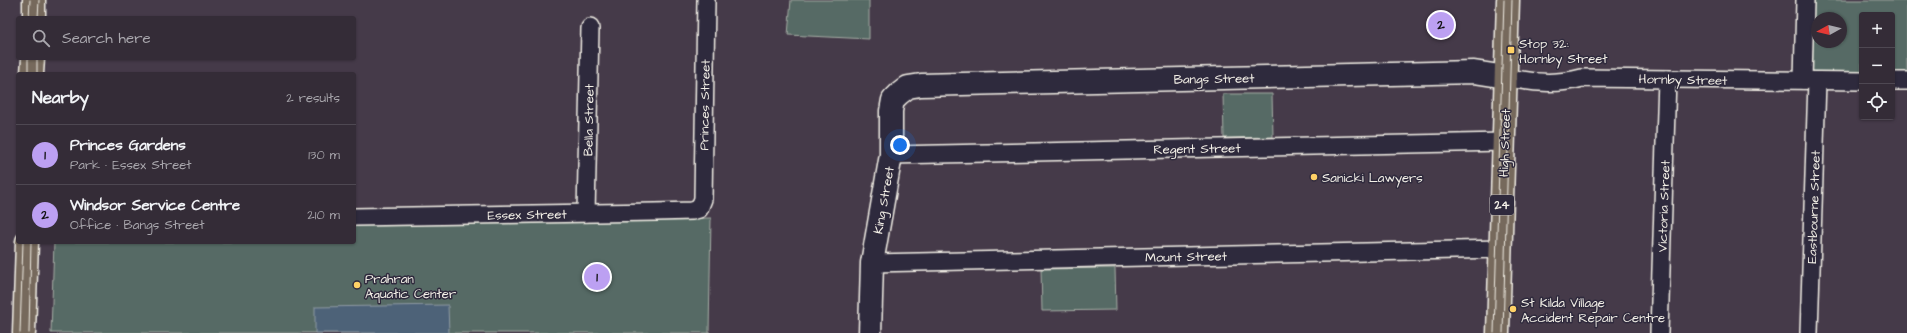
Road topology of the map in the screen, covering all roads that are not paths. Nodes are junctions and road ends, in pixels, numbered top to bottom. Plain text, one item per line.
1 (34, 0) edge
2 (706, 0) edge
3 (1508, 0) edge
4 (1805, 0) edge
5 (34, 16) edge
6 (590, 28) dead end
7 (33, 60) edge
8 (32, 72) edge
9 (1506, 78) junction
10 (1667, 79) junction
11 (1810, 80) junction
12 (1859, 81) edge
13 (1895, 81) edge
14 (1907, 81) edge
15 (921, 85) joint
16 (1504, 142) junction
17 (891, 155) junction
18 (699, 209) joint
19 (586, 213) junction
20 (356, 217) edge
21 (27, 244) edge
22 (1501, 249) junction
23 (872, 263) junction
24 (24, 333) edge
25 (870, 333) edge
26 (1498, 333) edge
27 (1659, 333) edge
28 (1809, 333) edge

1 - 5 main road
2 - 18 street, Princes Street
3 - 9 main road, High Street / 24
4 - 11 street, Eastbourne Street
6 - 19 street, Bella Street
7 - 8 main road
9 - 10 street, Hornby Street
9 - 15 street, Bangs Street
9 - 16 main road, High Street / 24
10 - 11 street, Hornby Street
10 - 27 street, Victoria Street
11 - 12 street, Hornby Street
11 - 28 street, Eastbourne Street
13 - 14 street
15 - 17 street, King Street
16 - 17 street, Regent Street
16 - 22 main road, High Street / 24
17 - 23 street, King Street
18 - 19 street, Essex Street
19 - 20 street, Essex Street
21 - 24 main road
22 - 23 street, Mount Street
22 - 26 main road, High Street / 24
23 - 25 street, King Street

